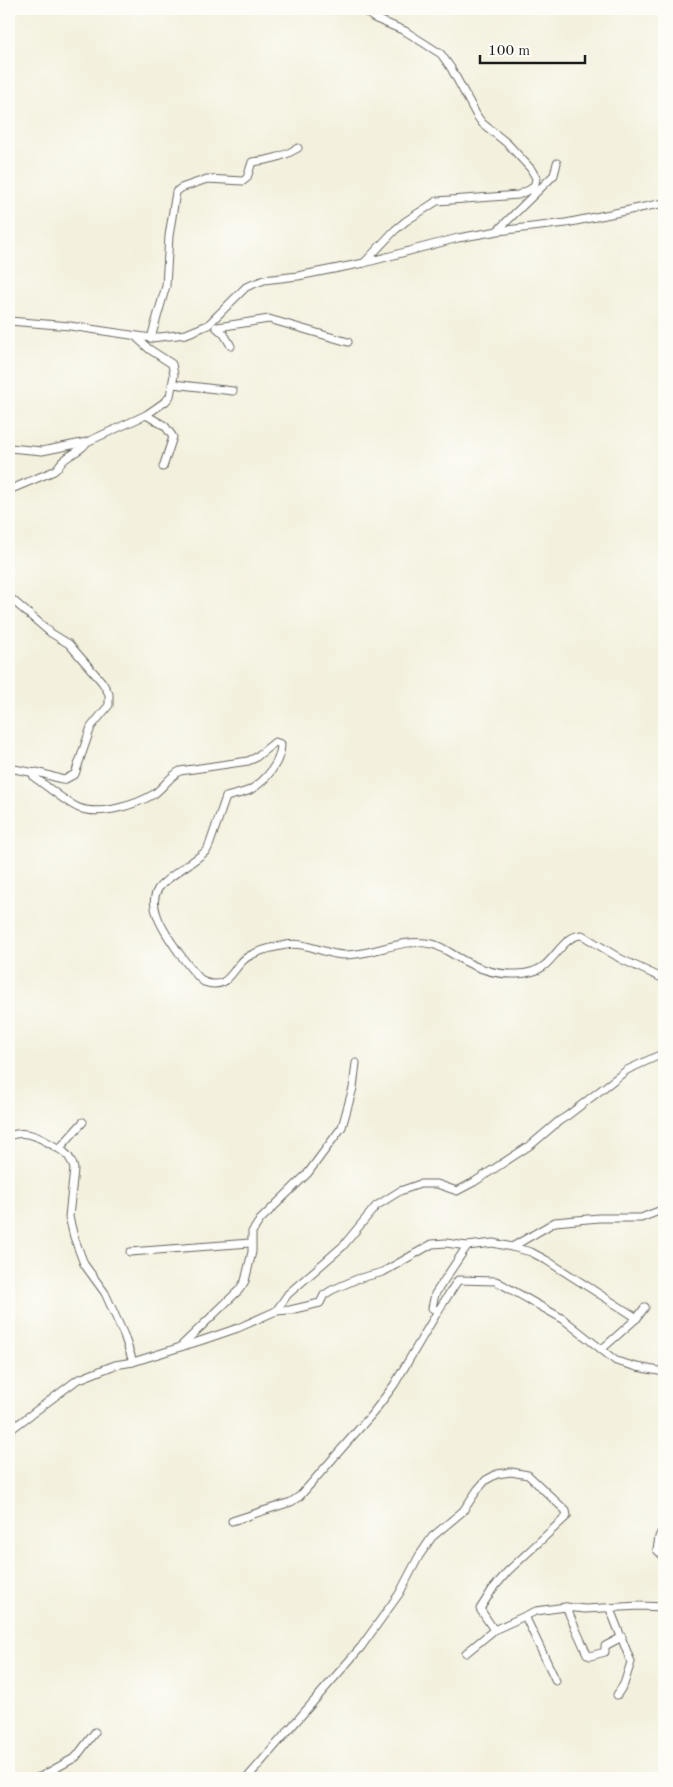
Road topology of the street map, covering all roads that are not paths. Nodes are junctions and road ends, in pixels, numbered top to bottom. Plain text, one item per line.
1 (362, 9) edge
2 (298, 148) dead end
3 (557, 162) dead end
4 (664, 203) edge
5 (498, 231) junction
6 (364, 263) junction
7 (9, 321) edge
8 (208, 325) junction
9 (218, 327) junction
10 (133, 335) junction
11 (151, 338) junction
12 (348, 342) dead end
13 (231, 346) dead end
14 (173, 384) junction
15 (233, 391) dead end
16 (146, 415) junction
17 (87, 442) junction
18 (9, 448) edge
19 (163, 467) dead end
20 (9, 490) edge
21 (9, 597) edge
22 (9, 768) edge
23 (35, 773) junction
24 (664, 979) edge
25 (664, 1053) edge
26 (356, 1063) dead end
27 (83, 1122) dead end
28 (9, 1136) edge
29 (59, 1149) junction
30 (664, 1209) edge
31 (250, 1243) junction
32 (467, 1246) junction
33 (512, 1247) junction
34 (130, 1252) dead end
35 (645, 1307) dead end
36 (276, 1311) junction
37 (438, 1311) junction
38 (637, 1318) junction
39 (180, 1346) junction
40 (602, 1349) junction
41 (133, 1362) junction
42 (664, 1372) edge
43 (9, 1431) edge
44 (232, 1521) dead end
45 (664, 1527) edge
46 (664, 1557) edge
47 (566, 1607) junction
48 (664, 1607) edge
49 (610, 1609) junction
50 (525, 1616) junction
51 (494, 1630) junction
52 (622, 1637) junction
53 (466, 1653) dead end
54 (556, 1681) dead end
55 (617, 1694) dead end
56 (94, 1732) dead end
57 (36, 1778) edge
58 (247, 1778) edge

1 - 6 street
2 - 11 street
3 - 5 street
4 - 5 street
5 - 6 street
6 - 8 street
7 - 10 street
8 - 9 street
8 - 11 street
9 - 12 street
9 - 13 street
10 - 11 street
10 - 14 street
14 - 15 street
14 - 16 street
16 - 17 street
16 - 19 street
17 - 18 street
17 - 20 street
21 - 23 street
22 - 23 street
23 - 24 street
25 - 36 street
26 - 31 street
27 - 29 street
28 - 29 street
29 - 41 street
30 - 33 street
31 - 34 street
31 - 39 street
32 - 33 street
32 - 36 street
32 - 37 street
33 - 38 street
35 - 38 street
36 - 39 street
37 - 40 street
37 - 44 street
38 - 40 street
39 - 41 street
40 - 42 street
41 - 43 street
45 - 46 street
47 - 49 street
47 - 50 street
47 - 52 street
48 - 49 street
49 - 52 street
50 - 51 street
50 - 54 street
51 - 53 street
51 - 58 street
52 - 55 street
56 - 57 street

